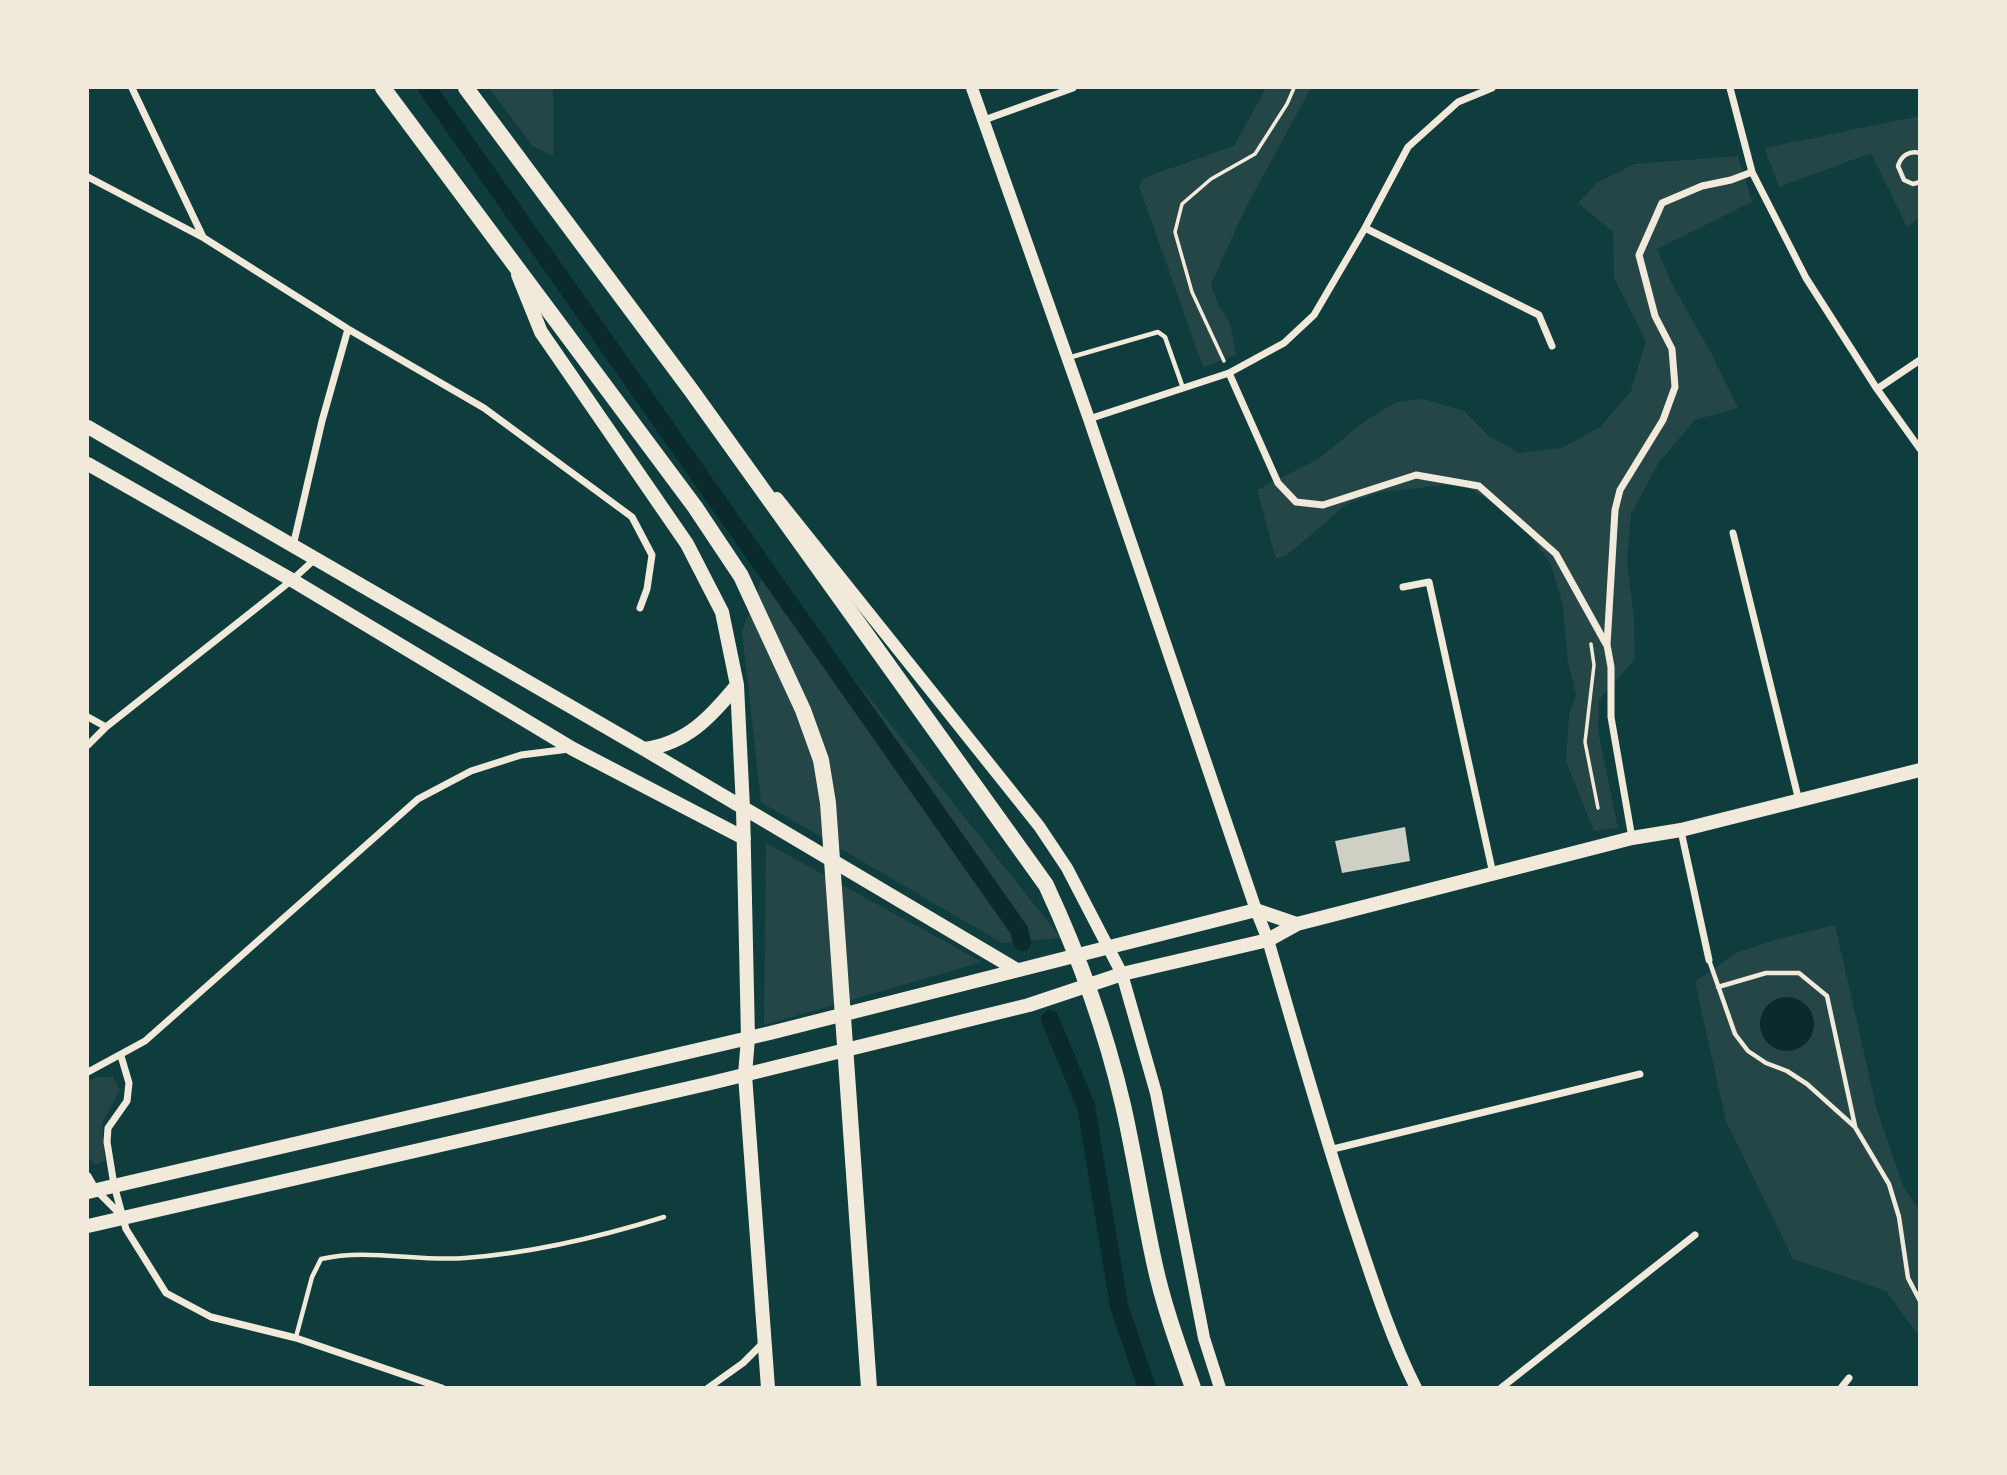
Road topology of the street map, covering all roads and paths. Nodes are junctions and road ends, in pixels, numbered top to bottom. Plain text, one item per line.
1 (132, 88) edge
2 (383, 88) edge
3 (466, 88) edge
4 (972, 88) edge
5 (1073, 88) edge
6 (1294, 88) edge
7 (1492, 88) edge
8 (1729, 88) edge
9 (984, 120) junction
10 (1919, 153) edge
11 (1752, 172) junction
12 (88, 177) edge
13 (1920, 183) edge
14 (1365, 228) junction
15 (204, 238) junction
16 (515, 268) junction
17 (348, 329) junction
18 (1552, 346) dead end
19 (1068, 358) junction
20 (1920, 360) edge
21 (1229, 373) junction
22 (1183, 388) junction
23 (1877, 389) junction
24 (691, 390) junction
25 (1089, 419) junction
26 (88, 427) edge
27 (1920, 449) edge
28 (88, 464) edge
29 (1732, 533) dead end
30 (293, 545) junction
31 (315, 559) junction
32 (292, 580) junction
33 (1403, 587) dead end
34 (640, 608) dead end
35 (1591, 643) dead end
36 (1607, 645) junction
37 (737, 685) junction
38 (88, 717) edge
39 (106, 727) junction
40 (88, 745) edge
41 (573, 749) junction
42 (644, 749) junction
43 (1920, 770) edge
44 (1799, 801) junction
45 (743, 808) junction
46 (1598, 808) dead end
47 (1681, 830) junction
48 (744, 838) junction
49 (1632, 838) junction
50 (1493, 874) junction
51 (1256, 910) junction
52 (1297, 924) junction
53 (1268, 940) junction
54 (1108, 948) junction
55 (1709, 960) joint
56 (1017, 970) junction
57 (1122, 974) junction
58 (1718, 987) junction
59 (748, 1038) junction
60 (121, 1056) junction
61 (88, 1072) edge
62 (1640, 1074) dead end
63 (744, 1075) junction
64 (1855, 1127) junction
65 (1329, 1150) junction
66 (88, 1176) edge
67 (114, 1185) junction
68 (92, 1191) edge
69 (124, 1217) junction
70 (664, 1217) dead end
71 (88, 1226) edge
72 (1695, 1235) dead end
73 (1920, 1301) edge
74 (296, 1338) junction
75 (764, 1342) junction
76 (1849, 1378) dead end
77 (442, 1388) edge
78 (708, 1388) edge
79 (768, 1388) edge
80 (869, 1388) edge
81 (1193, 1388) edge
82 (1220, 1388) edge
83 (1416, 1388) edge
84 (1501, 1388) edge
85 (1841, 1388) edge

1 - 15 street
2 - 16 main road
3 - 24 main road
4 - 9 street
5 - 9 street
6 - 21 path
7 - 14 street
8 - 11 street
9 - 19 street
10 - 13 lane
11 - 23 street
11 - 36 street
12 - 15 street
14 - 18 street
14 - 21 street
15 - 17 street
16 - 37 main road
16 - 80 main road
17 - 30 street
17 - 34 street
19 - 22 lane
19 - 25 street
20 - 23 street
21 - 22 street
21 - 36 street
22 - 25 street
23 - 27 street
24 - 54 street
24 - 81 main road
25 - 51 street
26 - 30 main road
28 - 32 main road
29 - 44 street
30 - 31 main road
31 - 32 street
31 - 42 main road
32 - 39 street
32 - 41 main road
33 - 50 street
35 - 46 path
36 - 49 street
37 - 42 main road
37 - 45 main road
38 - 39 street
39 - 40 street
41 - 48 main road
41 - 60 street
42 - 45 main road
43 - 44 main road
44 - 47 main road
45 - 48 main road
45 - 56 main road
47 - 49 main road
47 - 55 street
48 - 59 main road
49 - 50 main road
50 - 52 main road
51 - 52 main road
51 - 53 street
51 - 54 main road
52 - 53 main road
53 - 57 main road
53 - 65 street
54 - 56 main road
54 - 57 street
55 - 58 lane
56 - 59 main road
57 - 63 main road
57 - 82 street
58 - 64 lane
58 - 64 lane
59 - 63 main road
59 - 67 main road
60 - 61 street
60 - 67 street
62 - 65 street
63 - 69 main road
63 - 75 main road
64 - 73 lane
65 - 83 street
66 - 68 street
67 - 68 main road
67 - 69 street
68 - 69 street
69 - 71 main road
69 - 74 street
70 - 74 lane
72 - 84 street
74 - 77 street
75 - 78 street
75 - 79 main road
76 - 85 street

